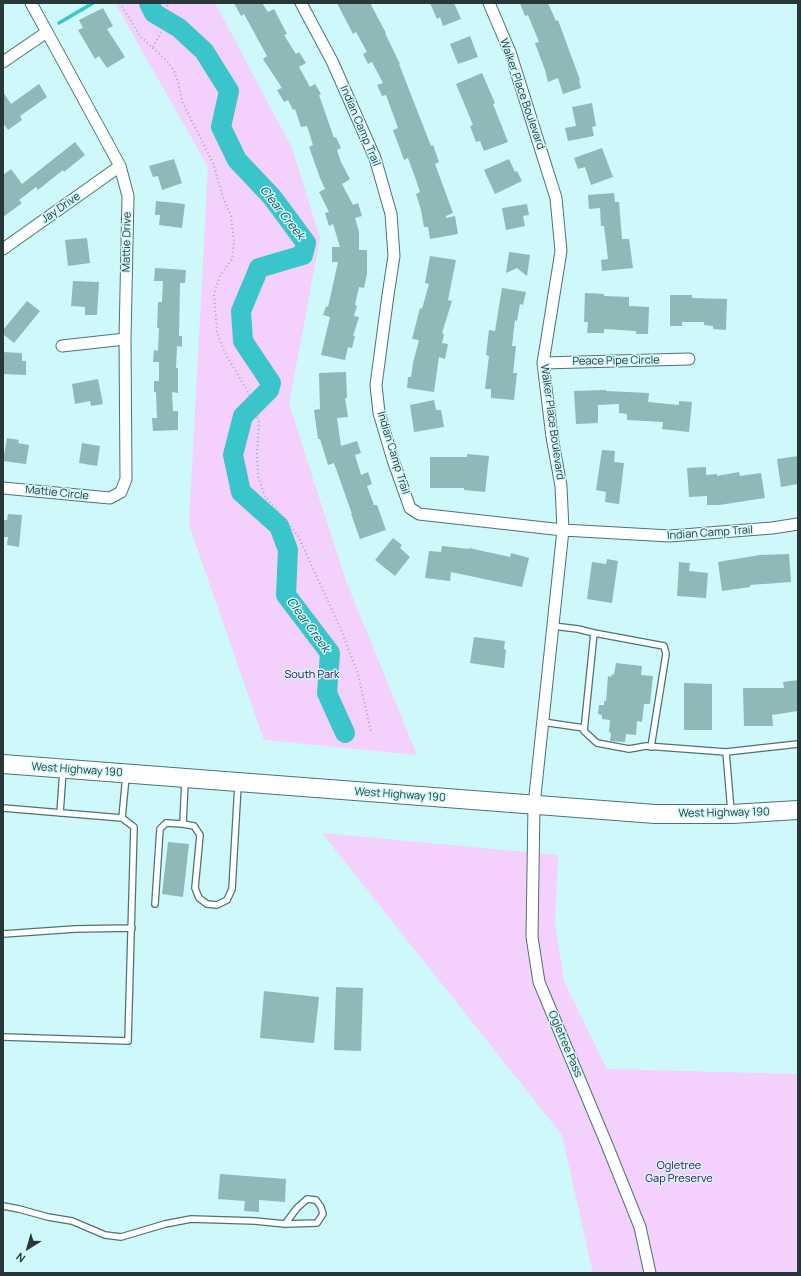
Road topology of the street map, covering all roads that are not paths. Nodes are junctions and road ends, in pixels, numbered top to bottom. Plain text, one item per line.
1 (31, 3) edge
2 (301, 3) edge
3 (489, 3) edge
4 (48, 32) junction
5 (3, 62) edge
6 (120, 166) junction
7 (3, 249) edge
8 (125, 339) junction
9 (62, 346) dead end
10 (689, 359) dead end
11 (543, 363) junction
12 (3, 488) edge
13 (110, 498) joint
14 (798, 524) edge
15 (563, 530) junction
16 (553, 626) junction
17 (594, 633) junction
18 (543, 722) junction
19 (584, 728) junction
20 (798, 744) edge
21 (651, 747) junction
22 (726, 752) junction
23 (3, 764) edge
24 (63, 769) junction
25 (126, 774) junction
26 (185, 778) junction
27 (238, 782) junction
28 (534, 805) junction
29 (3, 808) edge
30 (798, 810) edge
31 (60, 813) junction
32 (732, 814) junction
33 (122, 818) junction
34 (183, 824) junction
35 (155, 904) dead end
36 (132, 928) junction
37 (3, 934) edge
38 (3, 1037) edge
39 (3, 1206) edge
40 (285, 1224) junction
41 (650, 1273) edge

1 - 4 street, Mattie Drive
2 - 15 street, Indian Camp Trail
3 - 11 street, Walker Place Boulevard
4 - 5 street
4 - 6 street, Mattie Drive
6 - 7 street, Jay Drive
6 - 8 street, Mattie Drive
8 - 9 street
8 - 13 street, Mattie Drive
10 - 11 street, Peace Pipe Circle
11 - 15 street, Walker Place Boulevard
12 - 13 street, Mattie Circle
14 - 15 street, Indian Camp Trail
15 - 16 street, Walker Place Boulevard
16 - 17 lane
16 - 18 street, Walker Place Boulevard
17 - 19 lane
17 - 21 lane
18 - 19 lane
18 - 28 street, Walker Place Boulevard
19 - 21 lane
20 - 22 lane
21 - 22 lane
22 - 32 lane
23 - 24 main road, West Highway 190
24 - 25 main road, West Highway 190
24 - 31 lane
25 - 26 main road, West Highway 190
25 - 33 lane
26 - 27 main road, West Highway 190
26 - 34 lane
27 - 28 main road, West Highway 190
27 - 34 lane
28 - 32 main road, West Highway 190
28 - 41 street, Ogletree Pass
29 - 31 lane
30 - 32 main road, West Highway 190
31 - 33 lane
33 - 36 lane
34 - 35 lane
36 - 37 lane
36 - 38 lane
39 - 40 lane
40 - 40 lane

